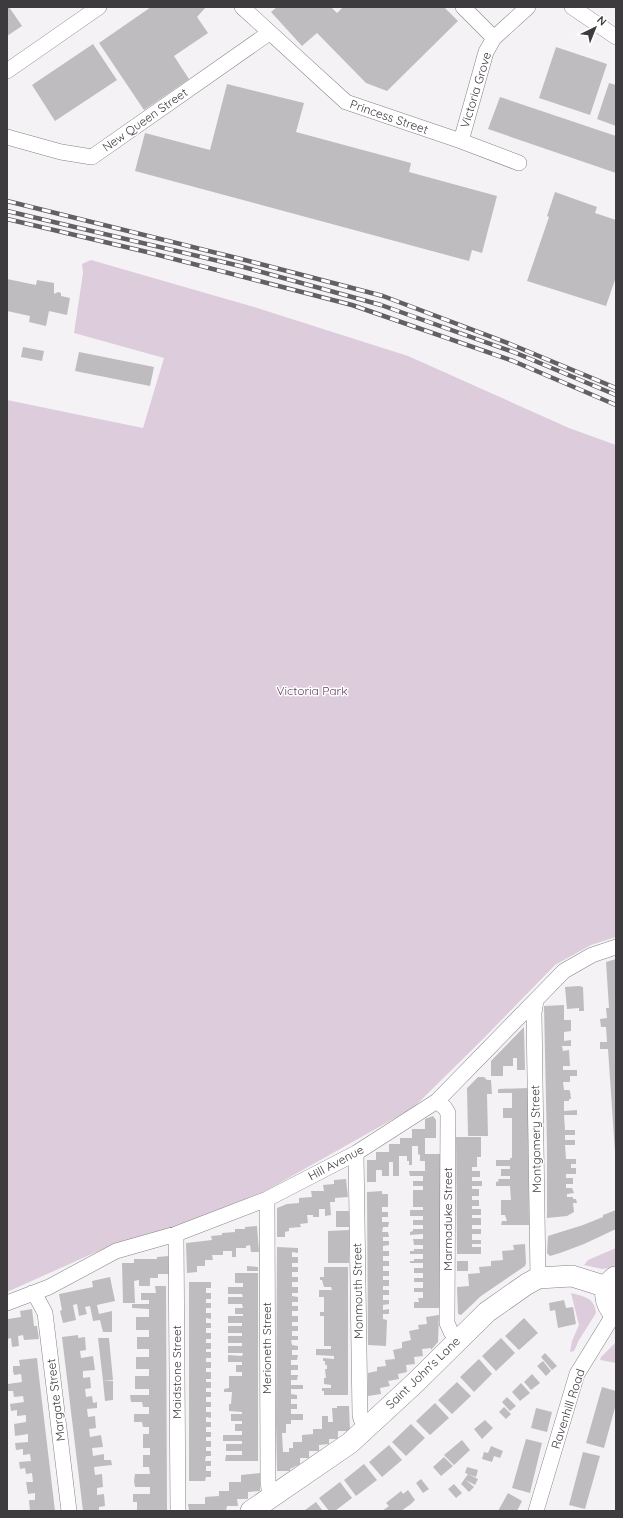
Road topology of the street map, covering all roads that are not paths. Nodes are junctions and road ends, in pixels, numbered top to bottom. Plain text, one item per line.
1 (99, 7) edge
2 (242, 7) edge
3 (463, 7) edge
4 (528, 7) edge
5 (572, 7) edge
6 (269, 33) junction
7 (616, 37) edge
8 (494, 38) junction
9 (7, 71) edge
10 (7, 137) edge
11 (460, 141) junction
12 (519, 163) dead end
13 (616, 947) edge
14 (536, 1000) junction
15 (437, 1101) junction
16 (356, 1153) junction
17 (267, 1199) junction
18 (176, 1234) junction
19 (538, 1278) junction
20 (611, 1281) edge
21 (32, 1293) junction
22 (7, 1303) edge
23 (615, 1315) edge
24 (458, 1339) junction
25 (368, 1427) junction
26 (274, 1496) junction
27 (69, 1511) edge
28 (178, 1511) edge
29 (251, 1511) edge
30 (536, 1511) edge

1 - 9 street
2 - 6 street, Princess Street
3 - 8 street
4 - 8 street, Victoria Grove
5 - 7 street
6 - 10 street, New Queen Street
6 - 11 street, Princess Street
8 - 11 street, Victoria Grove
11 - 12 street, Princess Street
13 - 14 street, Hill Avenue
14 - 15 street, Hill Avenue
14 - 19 street, Montgomery Street
15 - 16 street, Hill Avenue
15 - 24 street, Marmaduke Street
16 - 17 street, Hill Avenue
16 - 25 street, Monmouth Street
17 - 18 street, Hill Avenue
17 - 26 street, Merioneth Street
18 - 21 street, Hill Avenue
18 - 28 street, Maidstone Street
19 - 20 street, Saint John's Lane
19 - 24 street, Saint John's Lane
20 - 23 street
21 - 22 street, Hill Avenue
21 - 27 street, Margate Street
23 - 30 street, Ravenhill Road
24 - 25 street, Saint John's Lane
25 - 26 street, Saint John's Lane
26 - 29 street, Saint John's Lane

